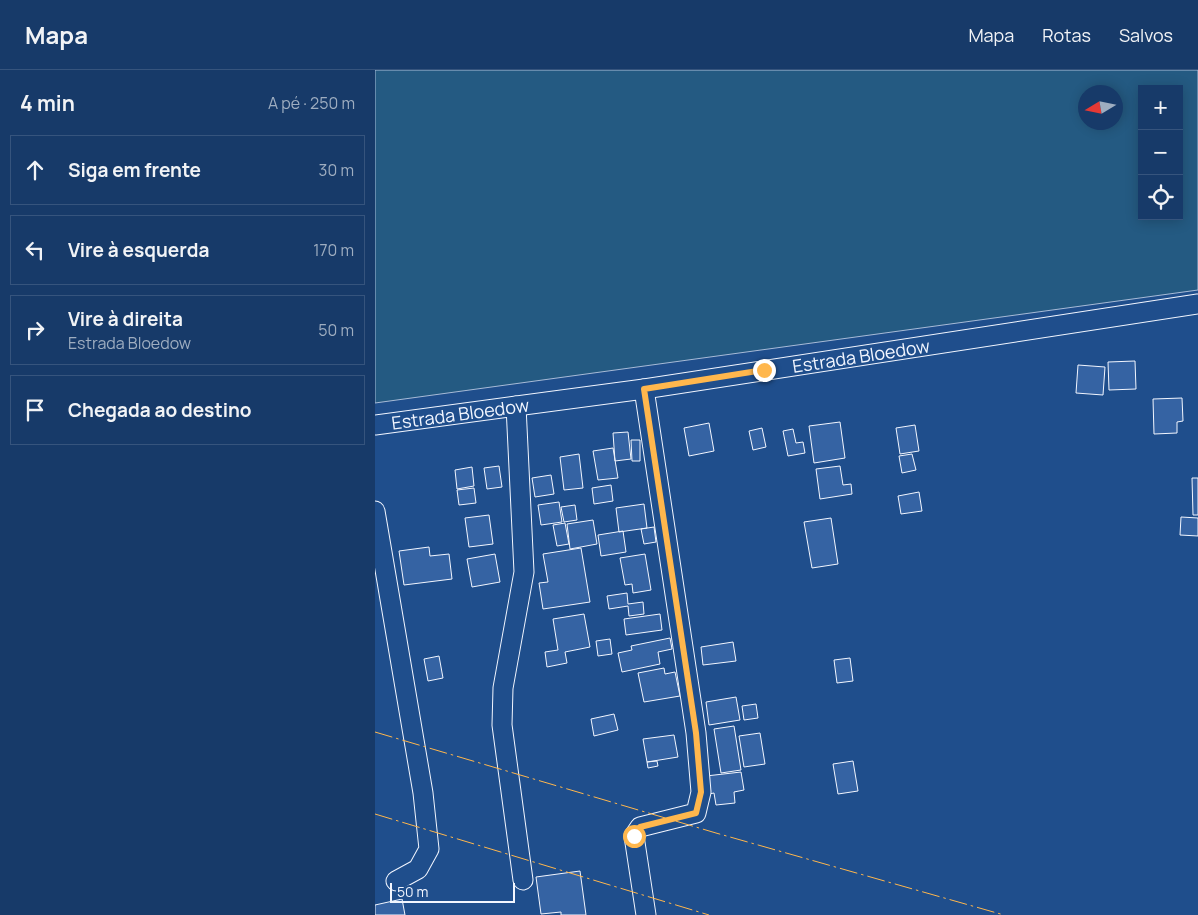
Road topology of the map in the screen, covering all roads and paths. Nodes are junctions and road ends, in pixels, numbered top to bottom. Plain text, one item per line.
1 (1198, 304) edge
2 (644, 389) junction
3 (516, 406) junction
4 (375, 426) edge
5 (375, 511) edge
6 (396, 880) dead end
7 (523, 880) dead end
8 (646, 915) edge

1 - 2 street, Estrada Bloedow
2 - 3 street, Estrada Bloedow
2 - 8 street
3 - 4 street, Estrada Bloedow
3 - 7 street
5 - 6 street

